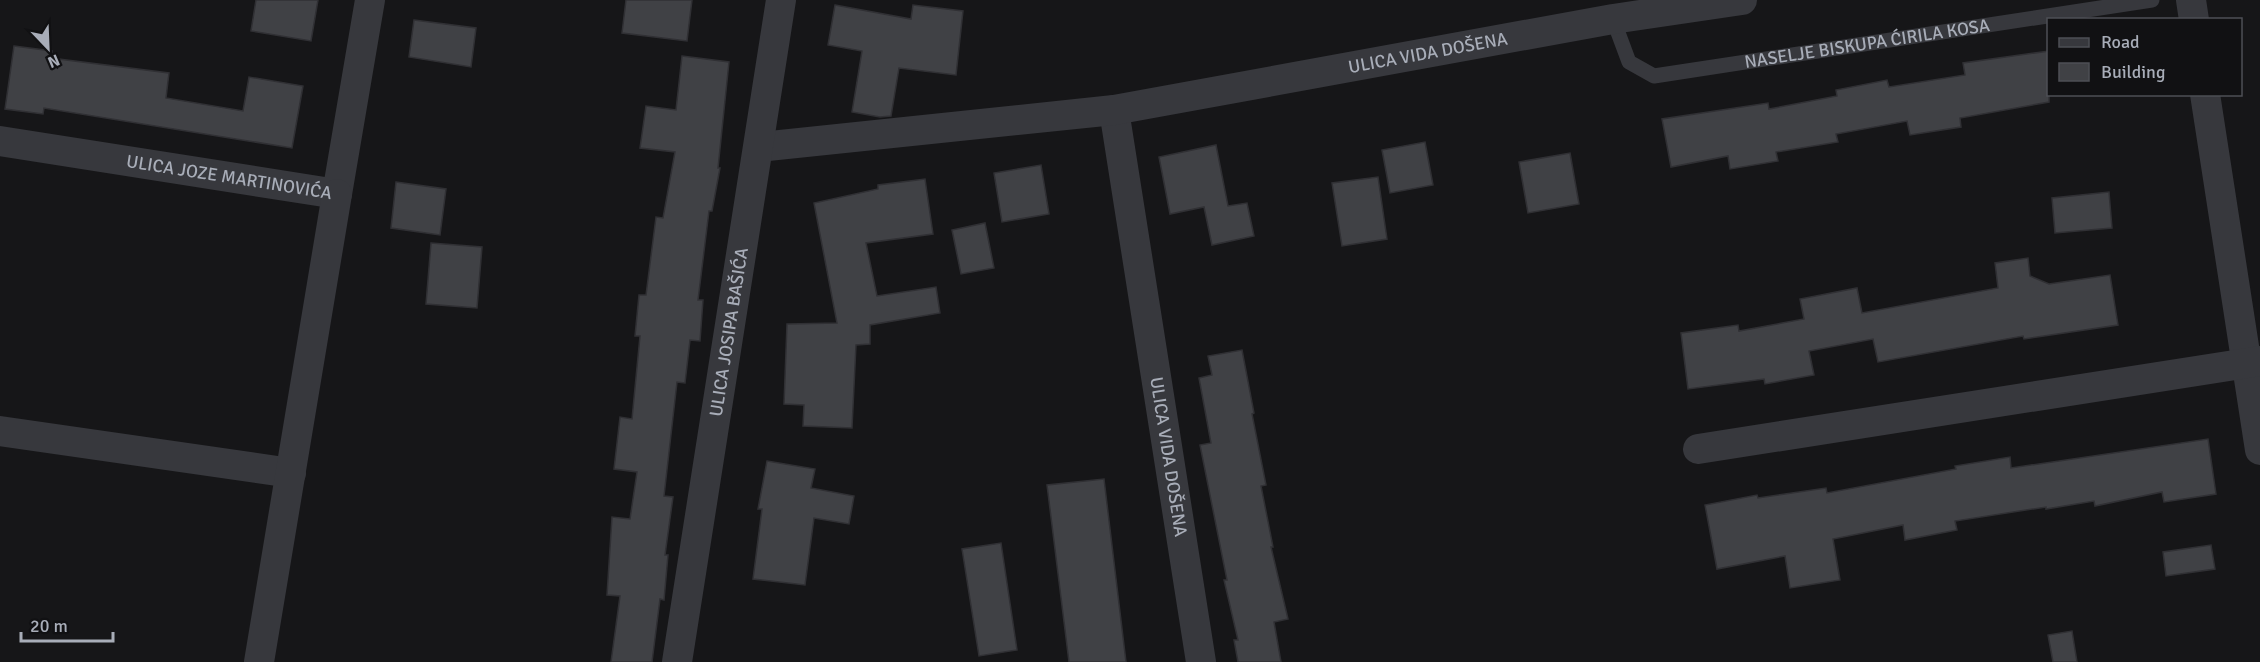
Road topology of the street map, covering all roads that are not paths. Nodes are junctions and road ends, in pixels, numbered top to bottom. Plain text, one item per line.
1 (370, 0) edge
2 (781, 0) edge
3 (1742, 0) edge
4 (2152, 0) edge
5 (2191, 0) edge
6 (2194, 18) edge
7 (1613, 19) junction
8 (2205, 96) edge
9 (1114, 110) junction
10 (0, 141) edge
11 (760, 147) junction
12 (337, 195) junction
13 (2253, 362) edge
14 (0, 432) edge
15 (1698, 449) dead end
16 (2260, 450) edge
17 (291, 473) junction
18 (260, 662) edge
19 (677, 662) edge
20 (1201, 662) edge

1 - 12 street, ULICA JOZE MARTINOVIĆA
2 - 11 street, ULICA JOSIPA BAŠIĆA
3 - 7 street, ULICA VIDA DOŠENA
4 - 7 lane, NASELJE BISKUPA ĆIRILA KOSA
5 - 6 street
7 - 9 street, ULICA VIDA DOŠENA
8 - 13 street
9 - 11 street, ULICA VIDA DOŠENA
9 - 20 street, ULICA VIDA DOŠENA
10 - 12 street, ULICA JOZE MARTINOVIĆA
11 - 19 street, ULICA JOSIPA BAŠIĆA
12 - 17 street
13 - 15 street
13 - 16 street
14 - 17 street
17 - 18 street

